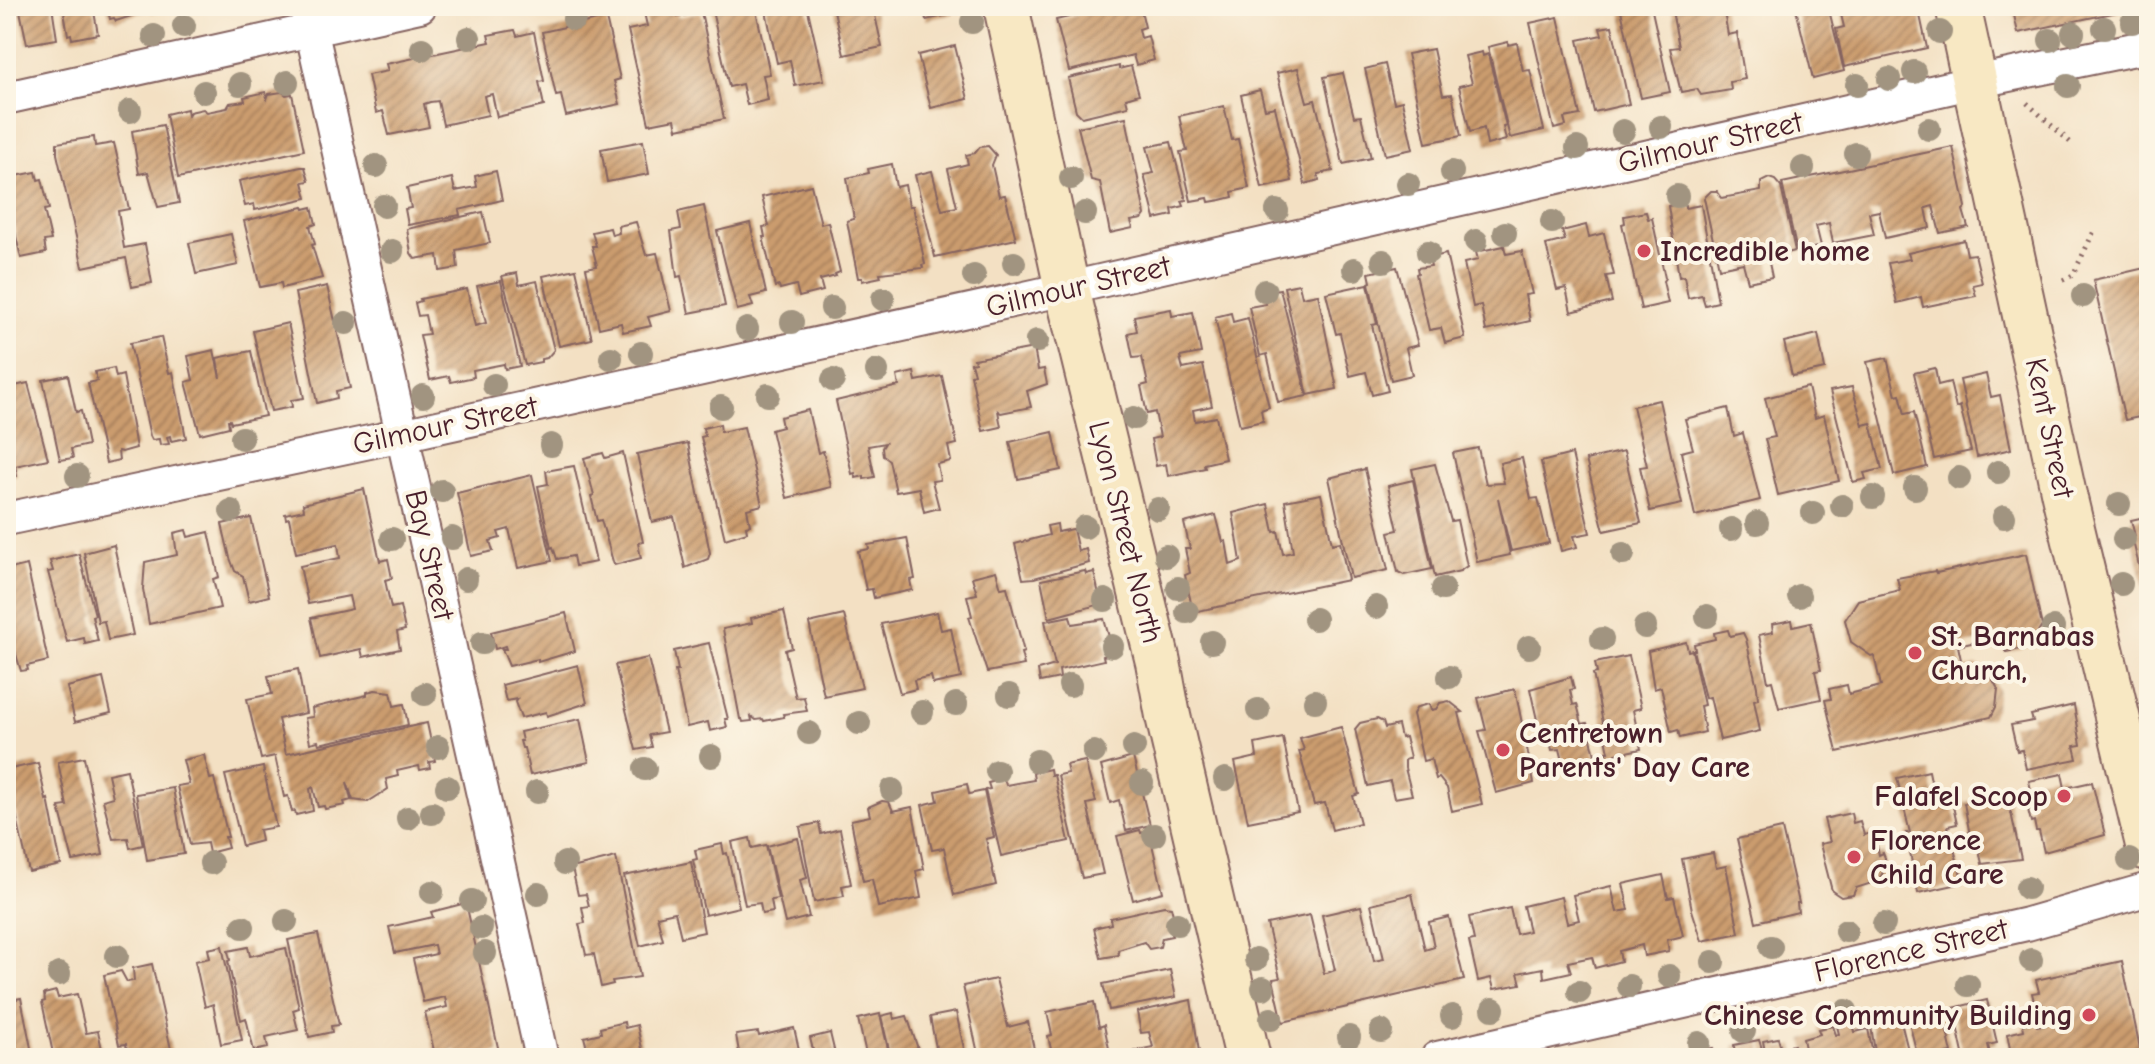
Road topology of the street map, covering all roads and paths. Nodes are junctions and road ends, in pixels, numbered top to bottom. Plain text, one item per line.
1 (420, 6) edge
2 (1006, 6) edge
3 (1958, 6) edge
4 (309, 18) edge
5 (2149, 46) edge
6 (1975, 82) junction
7 (6, 98) edge
8 (2026, 102) dead end
9 (2071, 143) dead end
10 (2095, 229) dead end
11 (2063, 280) dead end
12 (1067, 289) junction
13 (402, 434) junction
14 (6, 519) edge
15 (2149, 849) edge
16 (2149, 889) edge
17 (542, 1058) edge
18 (1248, 1058) edge
19 (1437, 1058) edge

1 - 4 street
2 - 12 main road, Lyon Street North
3 - 6 main road, Kent Street
4 - 7 street
4 - 13 street, Bay Street
5 - 6 street, Gilmour Street
6 - 12 street, Gilmour Street
6 - 15 main road, Kent Street
8 - 9 path
10 - 11 path
12 - 13 street, Gilmour Street
12 - 18 main road, Lyon Street North
13 - 14 street, Gilmour Street
13 - 17 street, Bay Street
16 - 19 street, Florence Street

